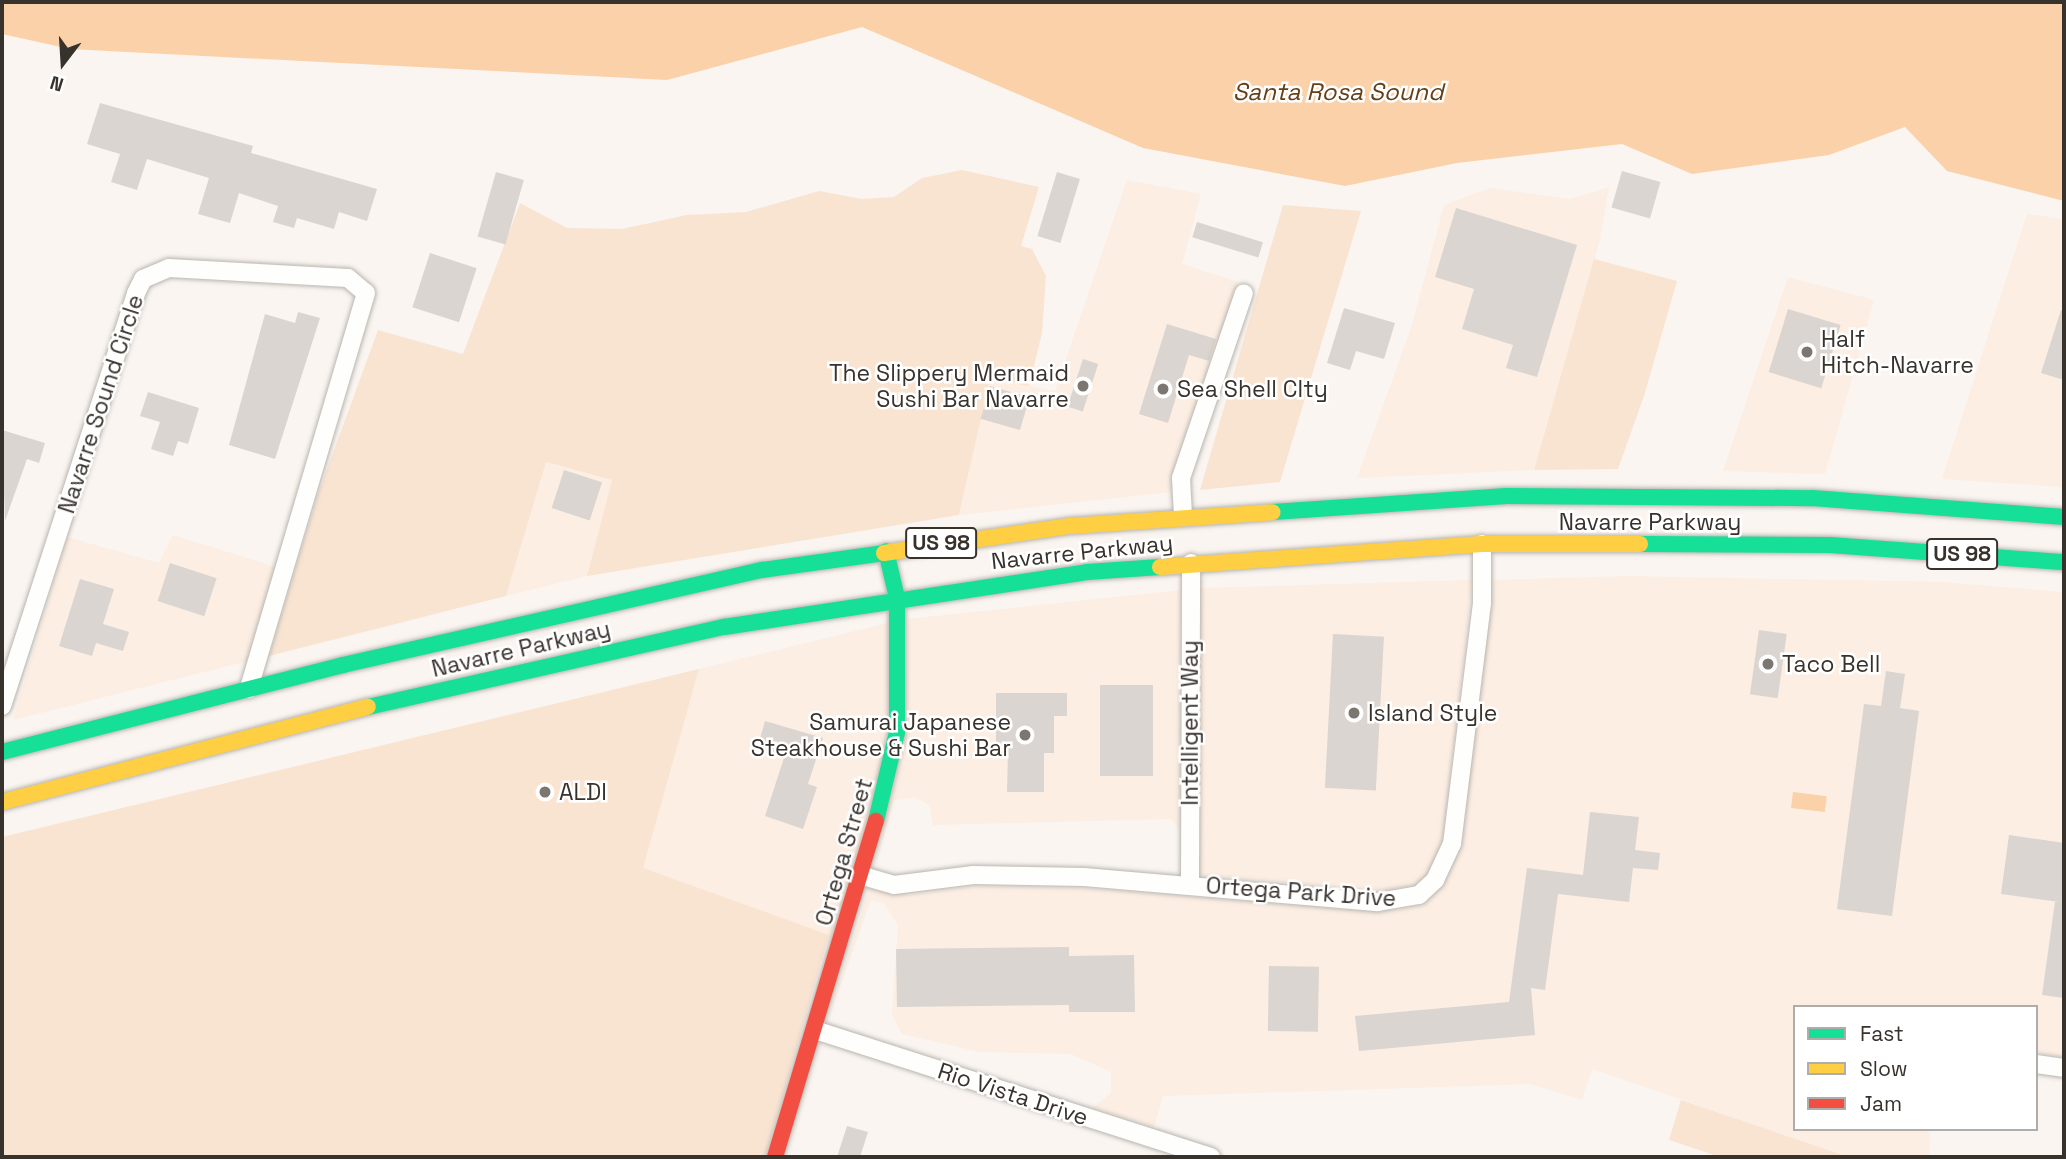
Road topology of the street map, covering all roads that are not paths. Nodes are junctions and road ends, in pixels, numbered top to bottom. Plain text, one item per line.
1 (1244, 293) dead end
2 (1812, 498) junction
3 (1900, 504) junction
4 (1184, 516) junction
5 (2064, 517) edge
6 (1482, 544) junction
7 (1772, 545) junction
8 (1871, 548) junction
9 (886, 551) junction
10 (2064, 562) edge
11 (1191, 563) junction
12 (897, 598) junction
13 (249, 689) junction
14 (2, 706) edge
15 (2, 752) edge
16 (2, 802) edge
17 (863, 876) junction
18 (1190, 884) junction
19 (815, 1030) junction
20 (2038, 1064) edge
21 (2064, 1068) edge
22 (775, 1157) edge
23 (1211, 1157) edge

1 - 4 street
2 - 3 main road, Navarre Parkway / US 98
2 - 4 main road, Navarre Parkway / US 98
2 - 7 main road
3 - 5 main road, Navarre Parkway / US 98
3 - 8 main road
4 - 9 main road, Navarre Parkway / US 98
6 - 7 main road, Navarre Parkway / US 98
6 - 11 main road, Navarre Parkway / US 98
6 - 18 street, Ortega Park Drive
7 - 8 main road, Navarre Parkway / US 98
8 - 10 main road, Navarre Parkway / US 98
9 - 12 main road, Ortega Street
9 - 13 main road, Navarre Parkway / US 98
11 - 12 main road, Navarre Parkway / US 98
11 - 18 street, Intelligent Way
12 - 16 main road, Navarre Parkway / US 98
12 - 17 main road, Ortega Street
13 - 14 street, Navarre Sound Circle
13 - 15 main road, Navarre Parkway / US 98
17 - 18 street, Ortega Park Drive
17 - 19 main road, Ortega Street
19 - 22 main road, Ortega Street
19 - 23 street, Rio Vista Drive
20 - 21 street

